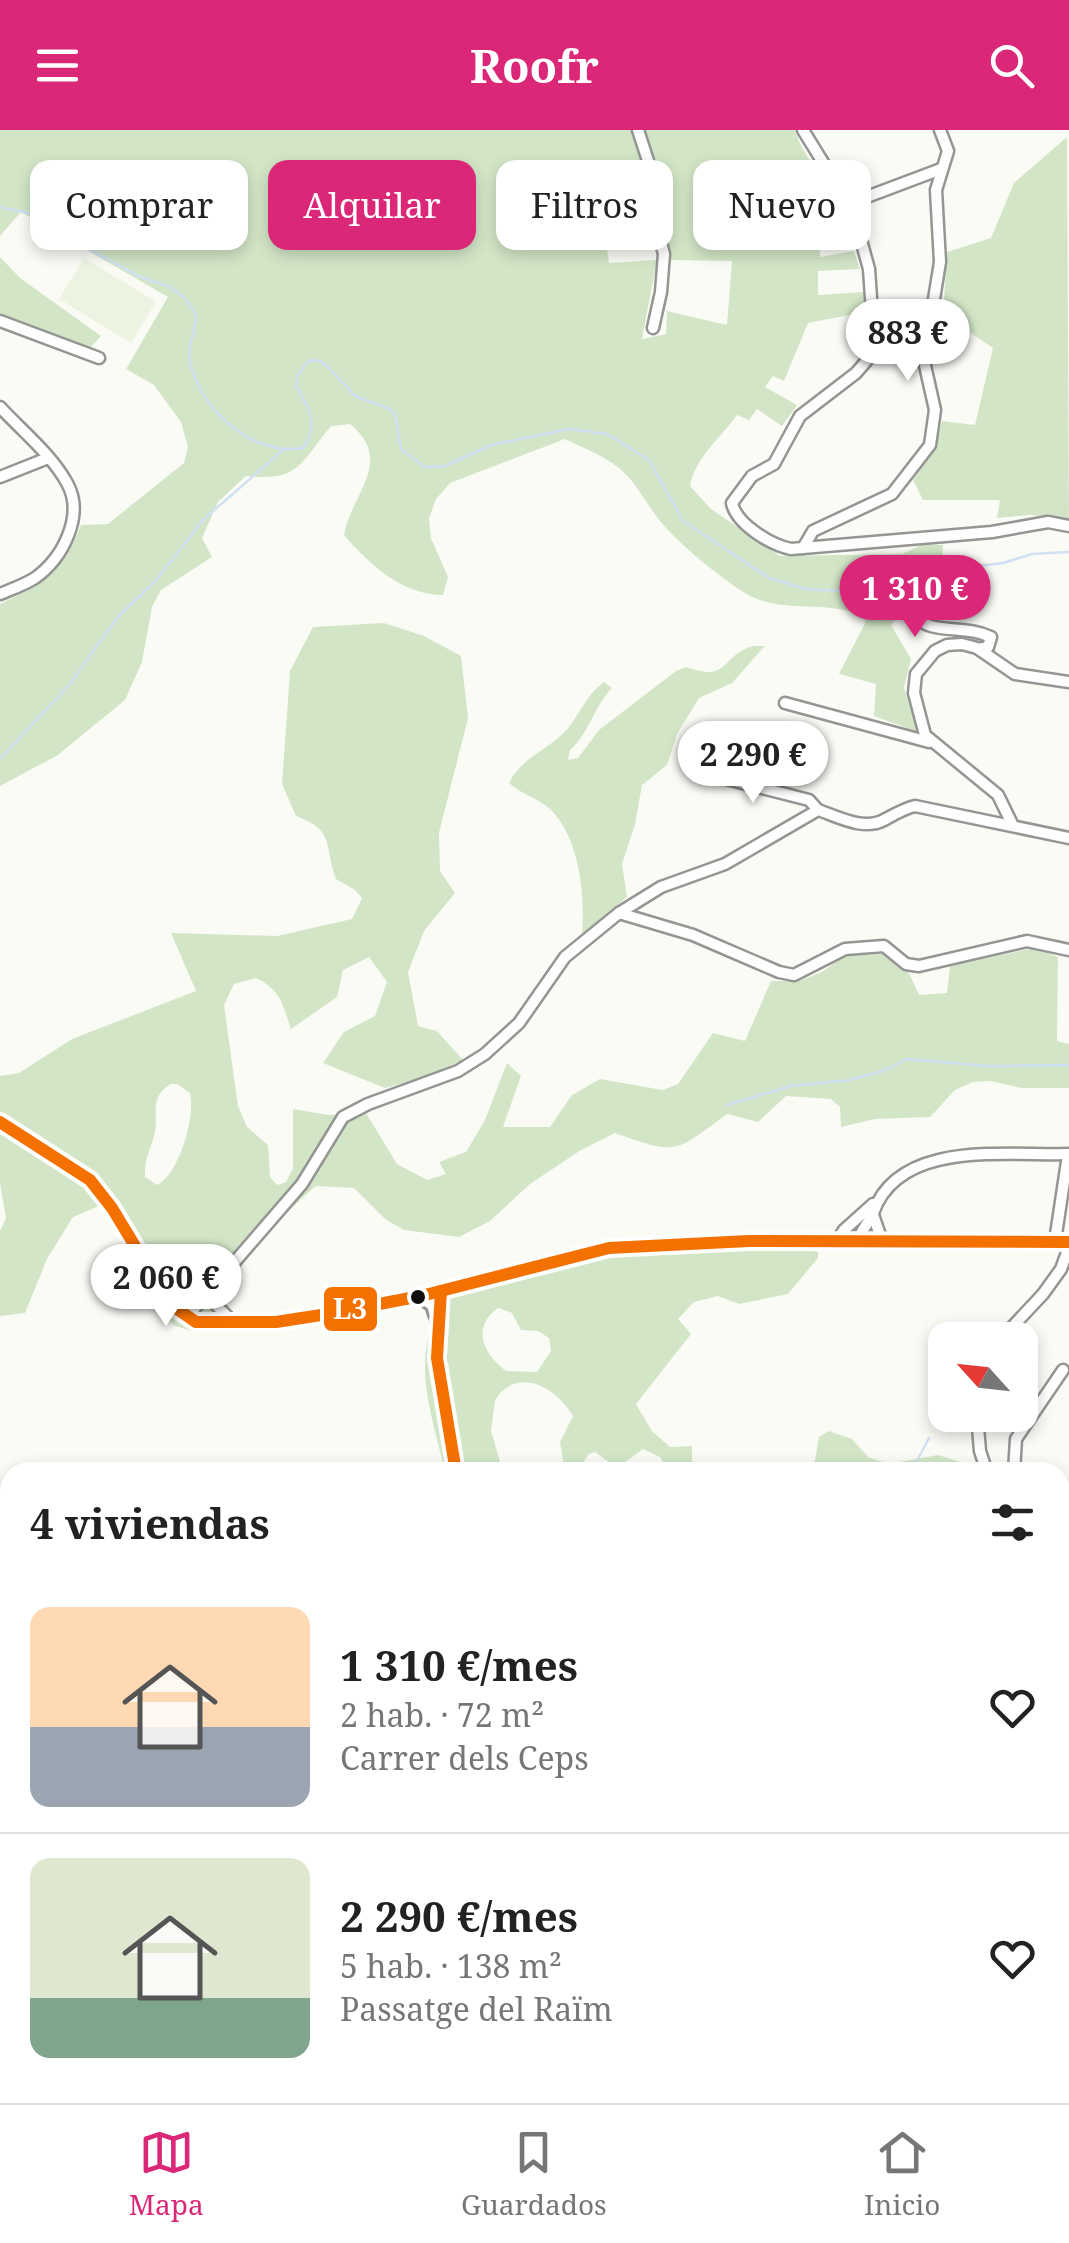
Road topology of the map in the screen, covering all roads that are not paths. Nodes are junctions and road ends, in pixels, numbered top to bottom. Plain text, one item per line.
1 (638, 130) edge
2 (804, 130) edge
3 (940, 130) edge
4 (822, 160) edge
5 (941, 169) junction
6 (871, 195) edge
7 (863, 250) edge
8 (0, 321) edge
9 (654, 328) dead end
10 (99, 358) dead end
11 (1, 408) edge
12 (48, 458) junction
13 (0, 477) edge
14 (1069, 526) edge
15 (803, 548) junction
16 (0, 594) edge
17 (875, 601) dead end
18 (979, 649) junction
19 (1069, 682) edge
20 (785, 703) dead end
21 (935, 744) junction
22 (706, 774) dead end
23 (818, 810) junction
24 (1013, 826) junction
25 (1069, 838) edge
26 (618, 912) junction
27 (1069, 950) edge
28 (0, 1122) edge
29 (1068, 1154) edge
30 (877, 1200) junction
31 (873, 1215) junction
32 (848, 1241) junction
33 (887, 1241) junction
34 (1064, 1244) edge
35 (214, 1282) junction
36 (441, 1291) junction
37 (421, 1296) junction
38 (203, 1314) junction
39 (436, 1316) junction
40 (1017, 1322) edge
41 (1063, 1370) dead end
42 (978, 1432) edge
43 (454, 1462) edge
44 (984, 1462) edge
45 (1015, 1462) edge

1 - 9 street
2 - 4 street
3 - 5 street
5 - 6 street
5 - 15 street
7 - 15 street
8 - 10 street
11 - 12 street
12 - 13 street
12 - 16 street
14 - 15 street
17 - 18 street
18 - 19 street
18 - 21 street
20 - 21 street
21 - 24 street
22 - 23 street
23 - 24 street
23 - 26 street
24 - 25 street
26 - 27 street
26 - 35 street
28 - 38 street
29 - 30 street
29 - 34 street
30 - 31 street
30 - 32 street
31 - 32 street
31 - 33 street
32 - 33 street
32 - 36 street
33 - 34 street
34 - 40 street
35 - 38 street
35 - 38 street
36 - 37 street
36 - 39 street
37 - 38 street
37 - 39 street
39 - 43 street
41 - 45 street
42 - 44 street

